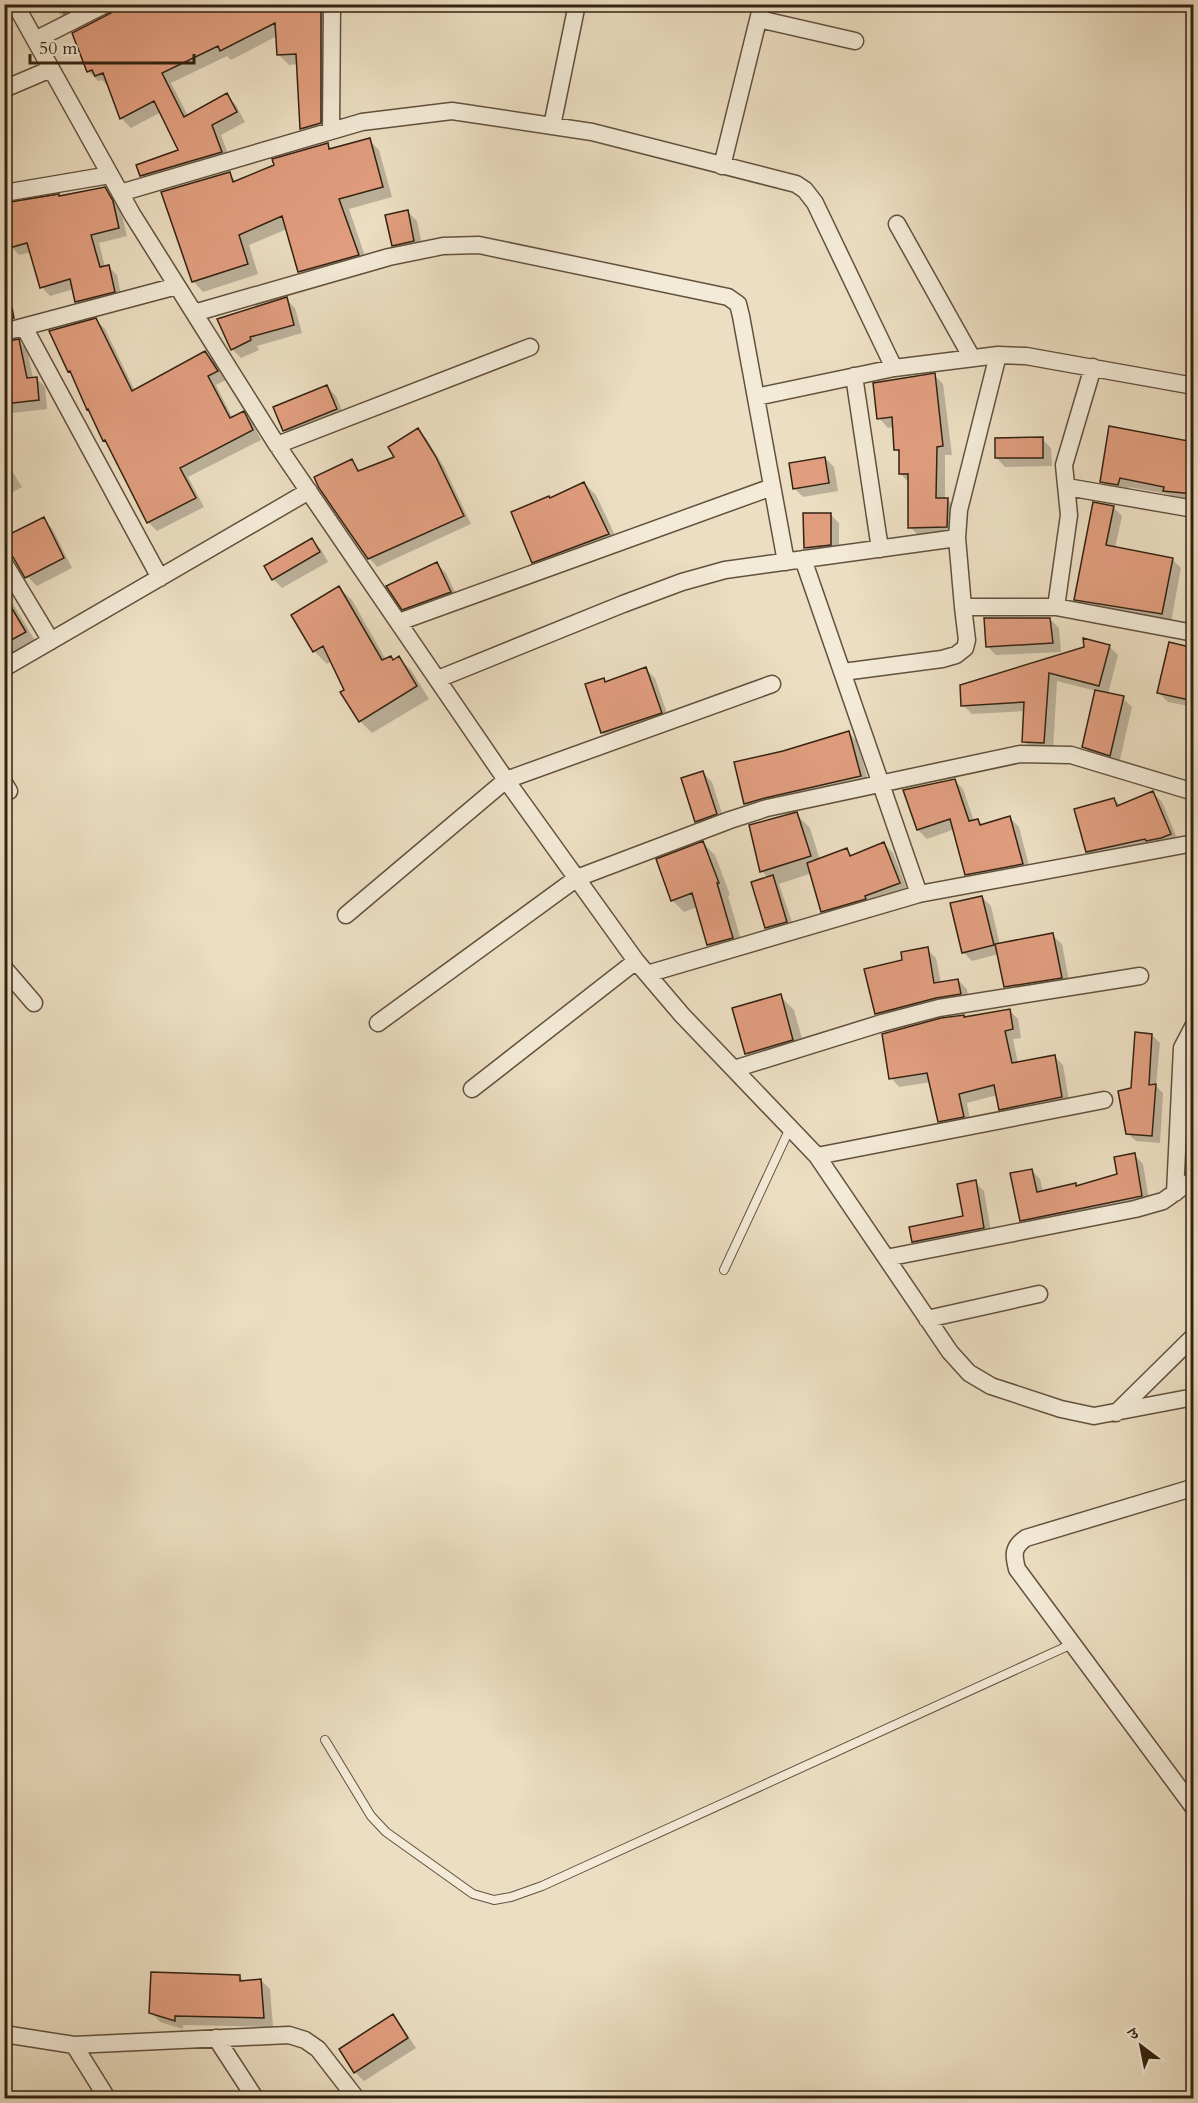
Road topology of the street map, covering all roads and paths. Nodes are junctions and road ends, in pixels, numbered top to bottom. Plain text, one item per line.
1 (15, 4) edge
2 (106, 4) edge
3 (332, 4) edge
4 (577, 4) edge
5 (760, 12) edge
6 (34, 40) junction
7 (855, 41) dead end
8 (51, 69) junction
9 (4, 88) edge
10 (552, 126) junction
11 (331, 131) junction
12 (722, 166) junction
13 (110, 175) junction
14 (4, 193) edge
15 (120, 193) junction
16 (897, 224) dead end
17 (177, 286) junction
18 (194, 313) junction
19 (24, 327) junction
20 (4, 332) edge
21 (530, 347) dead end
22 (998, 355) junction
23 (972, 358) junction
24 (1093, 367) junction
25 (894, 368) junction
26 (854, 376) junction
27 (1194, 386) edge
28 (756, 397) junction
29 (277, 445) junction
30 (772, 487) junction
31 (1067, 487) junction
32 (309, 491) junction
33 (1194, 509) edge
34 (957, 538) junction
35 (880, 549) junction
36 (803, 559) junction
37 (786, 562) junction
38 (4, 563) edge
39 (160, 578) junction
40 (963, 607) junction
41 (1056, 607) junction
42 (399, 622) junction
43 (1194, 633) edge
44 (51, 641) junction
45 (4, 668) edge
46 (843, 672) junction
47 (438, 679) junction
48 (772, 684) dead end
49 (506, 780) junction
50 (881, 784) junction
51 (1194, 792) edge
52 (1194, 843) edge
53 (577, 878) junction
54 (919, 894) junction
55 (346, 915) dead end
56 (636, 961) junction
57 (4, 968) edge
58 (647, 974) junction
59 (1140, 976) dead end
60 (34, 1003) dead end
61 (378, 1023) dead end
62 (1194, 1025) edge
63 (734, 1069) junction
64 (472, 1089) dead end
65 (1104, 1100) dead end
66 (790, 1128) junction
67 (817, 1156) junction
68 (1194, 1179) edge
69 (1174, 1193) junction
70 (886, 1258) junction
71 (724, 1270) dead end
72 (1039, 1294) dead end
73 (927, 1319) junction
74 (1194, 1336) edge
75 (1194, 1397) edge
76 (1116, 1413) junction
77 (1192, 1488) edge
78 (1072, 1644) junction
79 (325, 1740) dead end
80 (1194, 1808) edge
81 (4, 2034) edge
82 (216, 2038) junction
83 (74, 2045) junction
84 (107, 2098) edge
85 (255, 2098) edge
86 (356, 2098) edge

1 - 6 street
2 - 6 street
3 - 11 street
4 - 10 street
5 - 7 street
5 - 12 street
6 - 8 street
8 - 9 street
8 - 13 street
10 - 11 street
10 - 12 street
11 - 15 street
12 - 25 street
13 - 14 street
13 - 15 street
15 - 17 street
16 - 23 street
17 - 18 street
17 - 19 street
18 - 28 street
18 - 29 street
19 - 20 street
19 - 39 street
21 - 29 street
22 - 23 street
22 - 24 street
22 - 34 street
23 - 25 street
24 - 27 street
24 - 31 street
25 - 26 street
26 - 28 street
26 - 35 street
28 - 30 street
29 - 32 street
30 - 37 street
30 - 42 street
31 - 33 street
31 - 41 street
32 - 39 street
32 - 42 street
34 - 35 street
34 - 40 street
35 - 36 street
36 - 37 street
36 - 46 street
37 - 47 street
38 - 44 street
39 - 44 street
40 - 41 street
40 - 46 street
41 - 43 street
42 - 47 street
44 - 45 street
46 - 50 street
47 - 49 street
48 - 49 street
49 - 53 street
49 - 55 street
50 - 51 street
50 - 53 street
50 - 54 street
52 - 54 street
53 - 56 street
53 - 61 street
54 - 58 street
56 - 58 street
56 - 64 street
57 - 60 street
58 - 63 street
59 - 63 street
62 - 69 street
63 - 66 street
65 - 67 street
66 - 67 street
66 - 71 lane
67 - 70 street
68 - 69 street
69 - 70 street
70 - 73 street
72 - 73 street
73 - 76 street
74 - 76 street
75 - 76 street
77 - 78 street
78 - 79 lane
78 - 80 street
81 - 83 street
82 - 83 street
82 - 85 street
82 - 86 street
83 - 84 street

